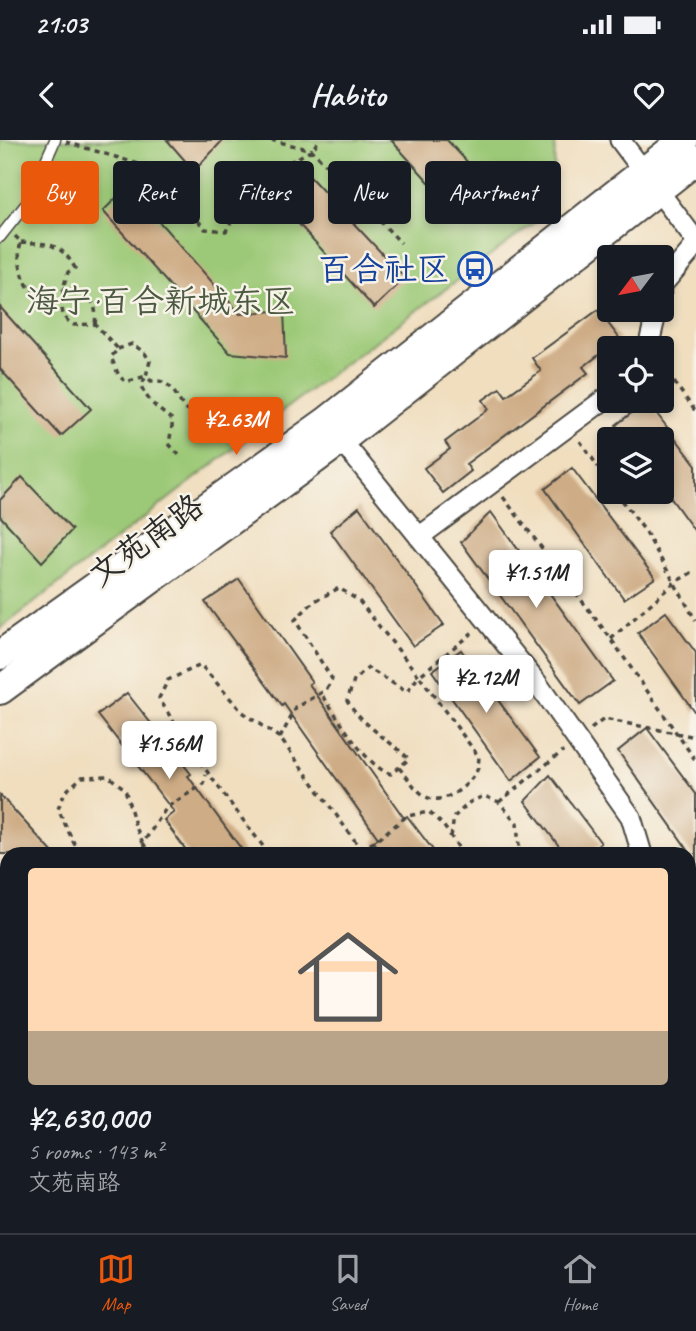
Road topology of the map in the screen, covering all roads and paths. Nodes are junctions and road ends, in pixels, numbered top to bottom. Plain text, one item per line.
1 (55, 140) edge
2 (60, 140) edge
3 (271, 140) edge
4 (319, 140) edge
5 (620, 140) edge
6 (684, 140) edge
7 (312, 150) junction
8 (696, 160) edge
9 (650, 179) junction
10 (8, 228) junction
11 (0, 237) edge
12 (21, 242) junction
13 (401, 243) dead end
14 (696, 243) edge
15 (674, 270) edge
16 (64, 289) junction
17 (95, 324) junction
18 (118, 349) junction
19 (146, 376) junction
20 (674, 382) edge
21 (597, 405) edge
22 (696, 412) edge
23 (224, 420) dead end
24 (569, 426) junction
25 (334, 431) junction
26 (178, 455) dead end
27 (597, 465) edge
28 (493, 483) junction
29 (625, 504) edge
30 (419, 537) junction
31 (696, 570) edge
32 (674, 583) junction
33 (696, 621) edge
34 (486, 622) junction
35 (611, 639) junction
36 (0, 656) edge
37 (419, 676) junction
38 (0, 690) edge
39 (321, 693) junction
40 (280, 738) junction
41 (696, 761) edge
42 (399, 768) junction
43 (206, 773) junction
44 (451, 837) junction
45 (143, 843) junction
46 (76, 847) edge
47 (146, 847) edge
48 (264, 847) edge
49 (359, 847) edge
50 (364, 847) edge
51 (458, 847) edge
52 (519, 847) edge
53 (640, 847) edge

1 - 10 lane
2 - 7 path
3 - 7 path
4 - 7 path
5 - 9 street
6 - 9 main road, 文苑南路
7 - 13 path
8 - 9 main road, 文苑南路
9 - 14 street
9 - 25 main road, 文苑南路
10 - 11 lane
10 - 12 path
12 - 16 path
12 - 16 path
14 - 15 street
16 - 17 path
16 - 17 path
17 - 18 path
18 - 19 path
18 - 19 path
19 - 23 path
19 - 26 path
20 - 22 path
21 - 24 street
24 - 27 path
24 - 28 street
25 - 30 street
25 - 36 main road, 文苑南路
25 - 38 main road, 文苑南路
28 - 30 street
28 - 35 path
29 - 32 path
30 - 34 street
31 - 32 path
32 - 33 path
32 - 35 path
34 - 37 path
34 - 53 street
35 - 41 path
37 - 39 path
37 - 42 path
37 - 42 path
39 - 40 path
39 - 42 path
40 - 43 path
40 - 49 path
43 - 45 path
43 - 48 path
44 - 50 path
44 - 51 path
44 - 52 path
45 - 46 path
45 - 47 path

